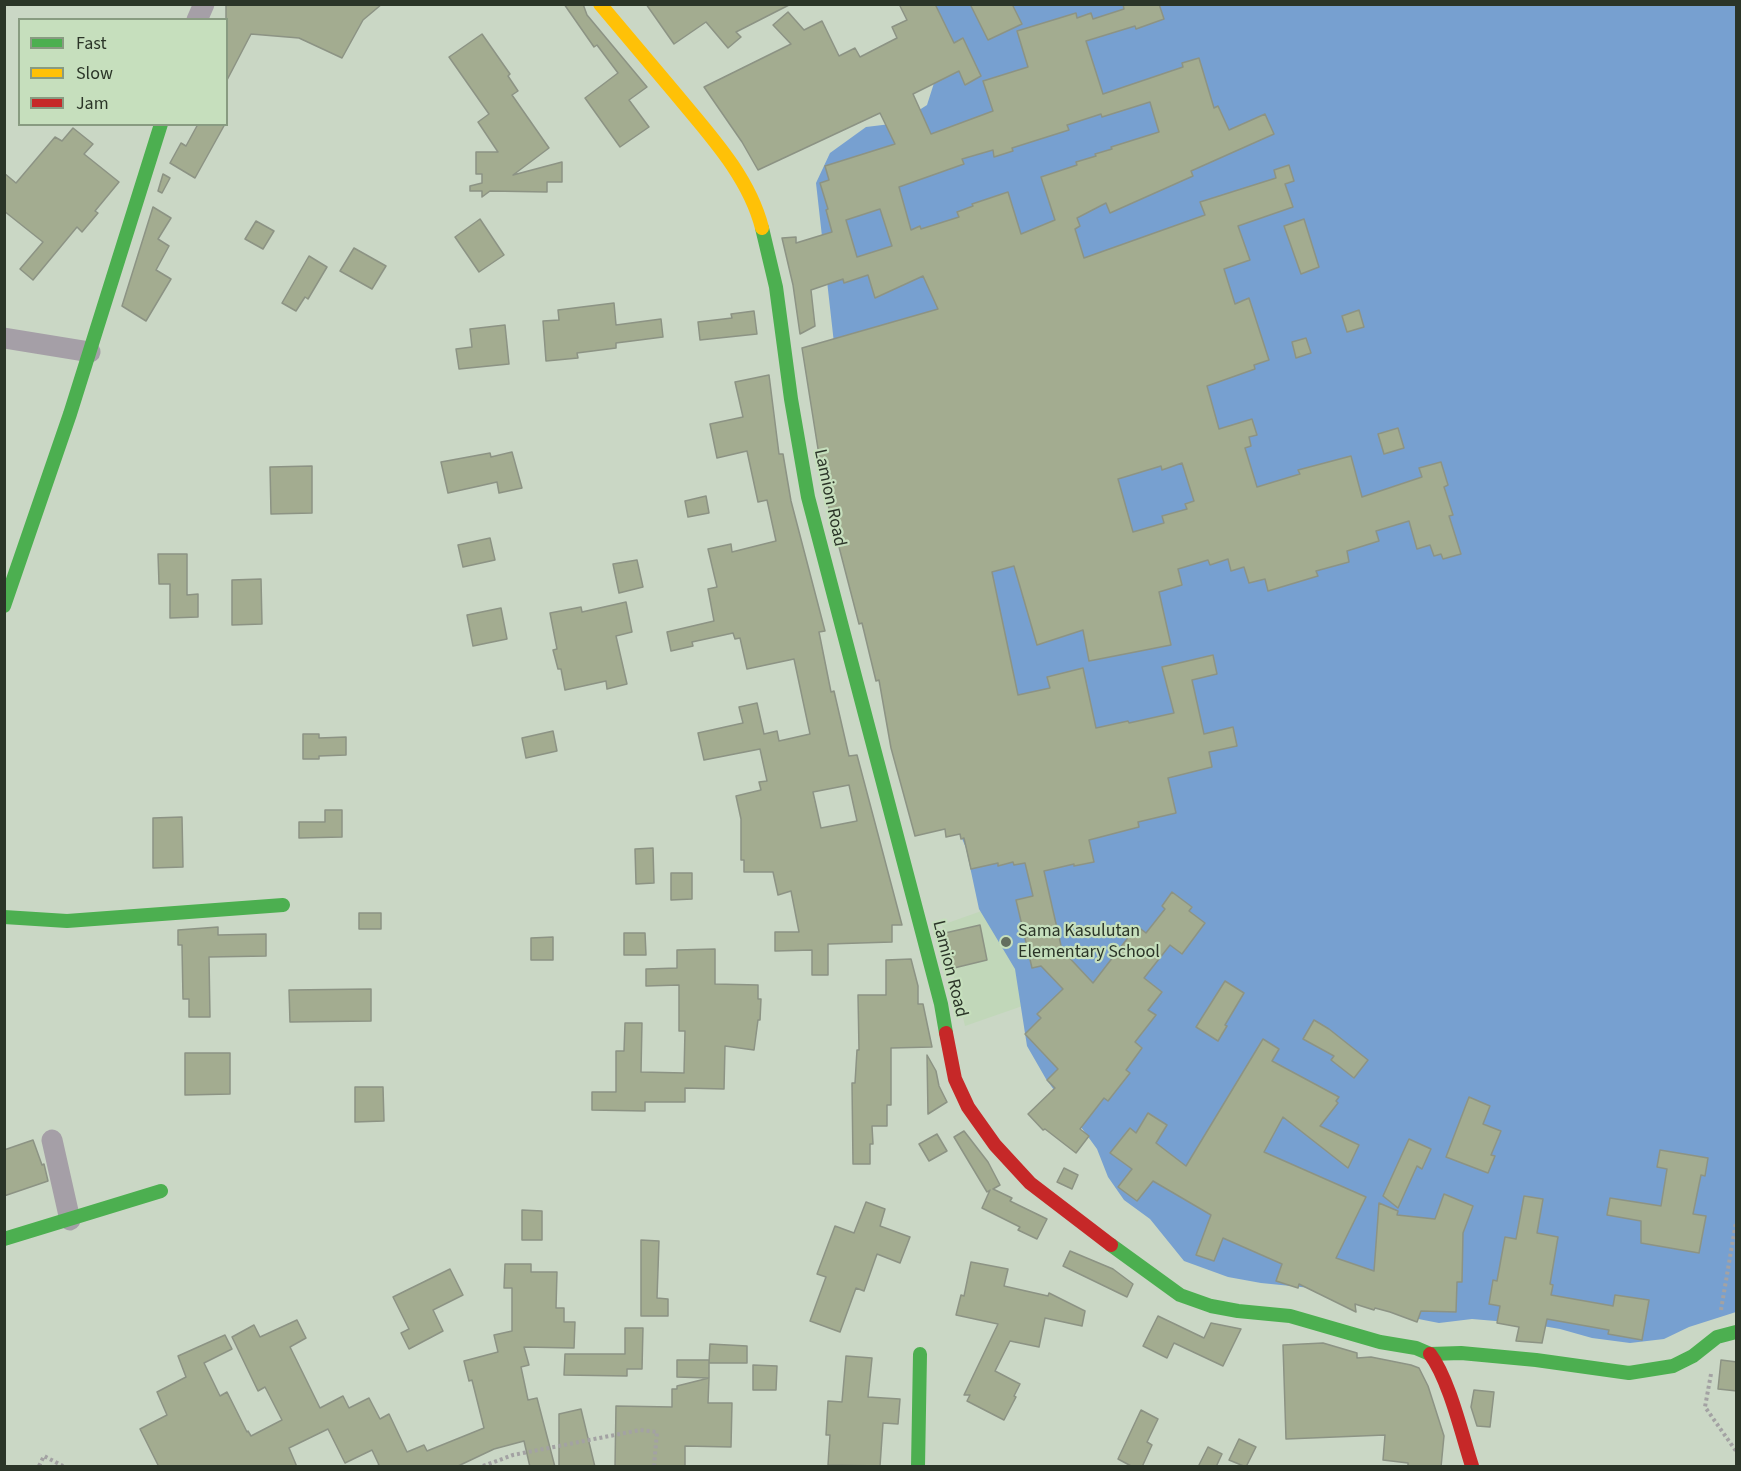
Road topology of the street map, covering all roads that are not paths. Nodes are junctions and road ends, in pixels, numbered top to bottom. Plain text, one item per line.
1 (204, 4) edge
2 (600, 4) edge
3 (198, 18) edge
4 (160, 126) edge
5 (4, 338) edge
6 (90, 352) junction
7 (4, 606) edge
8 (283, 904) dead end
9 (4, 917) edge
10 (52, 1140) dead end
11 (161, 1191) dead end
12 (70, 1220) junction
13 (4, 1239) edge
14 (1737, 1332) edge
15 (920, 1354) dead end
16 (1430, 1354) junction
17 (918, 1467) edge
18 (1472, 1467) edge

1 - 3 street
2 - 16 street, Lamion Road
4 - 6 street
5 - 6 street
6 - 7 street
8 - 9 street
10 - 12 street
11 - 12 street
12 - 13 street
14 - 16 street, Lamion Road
15 - 17 street
16 - 18 street

